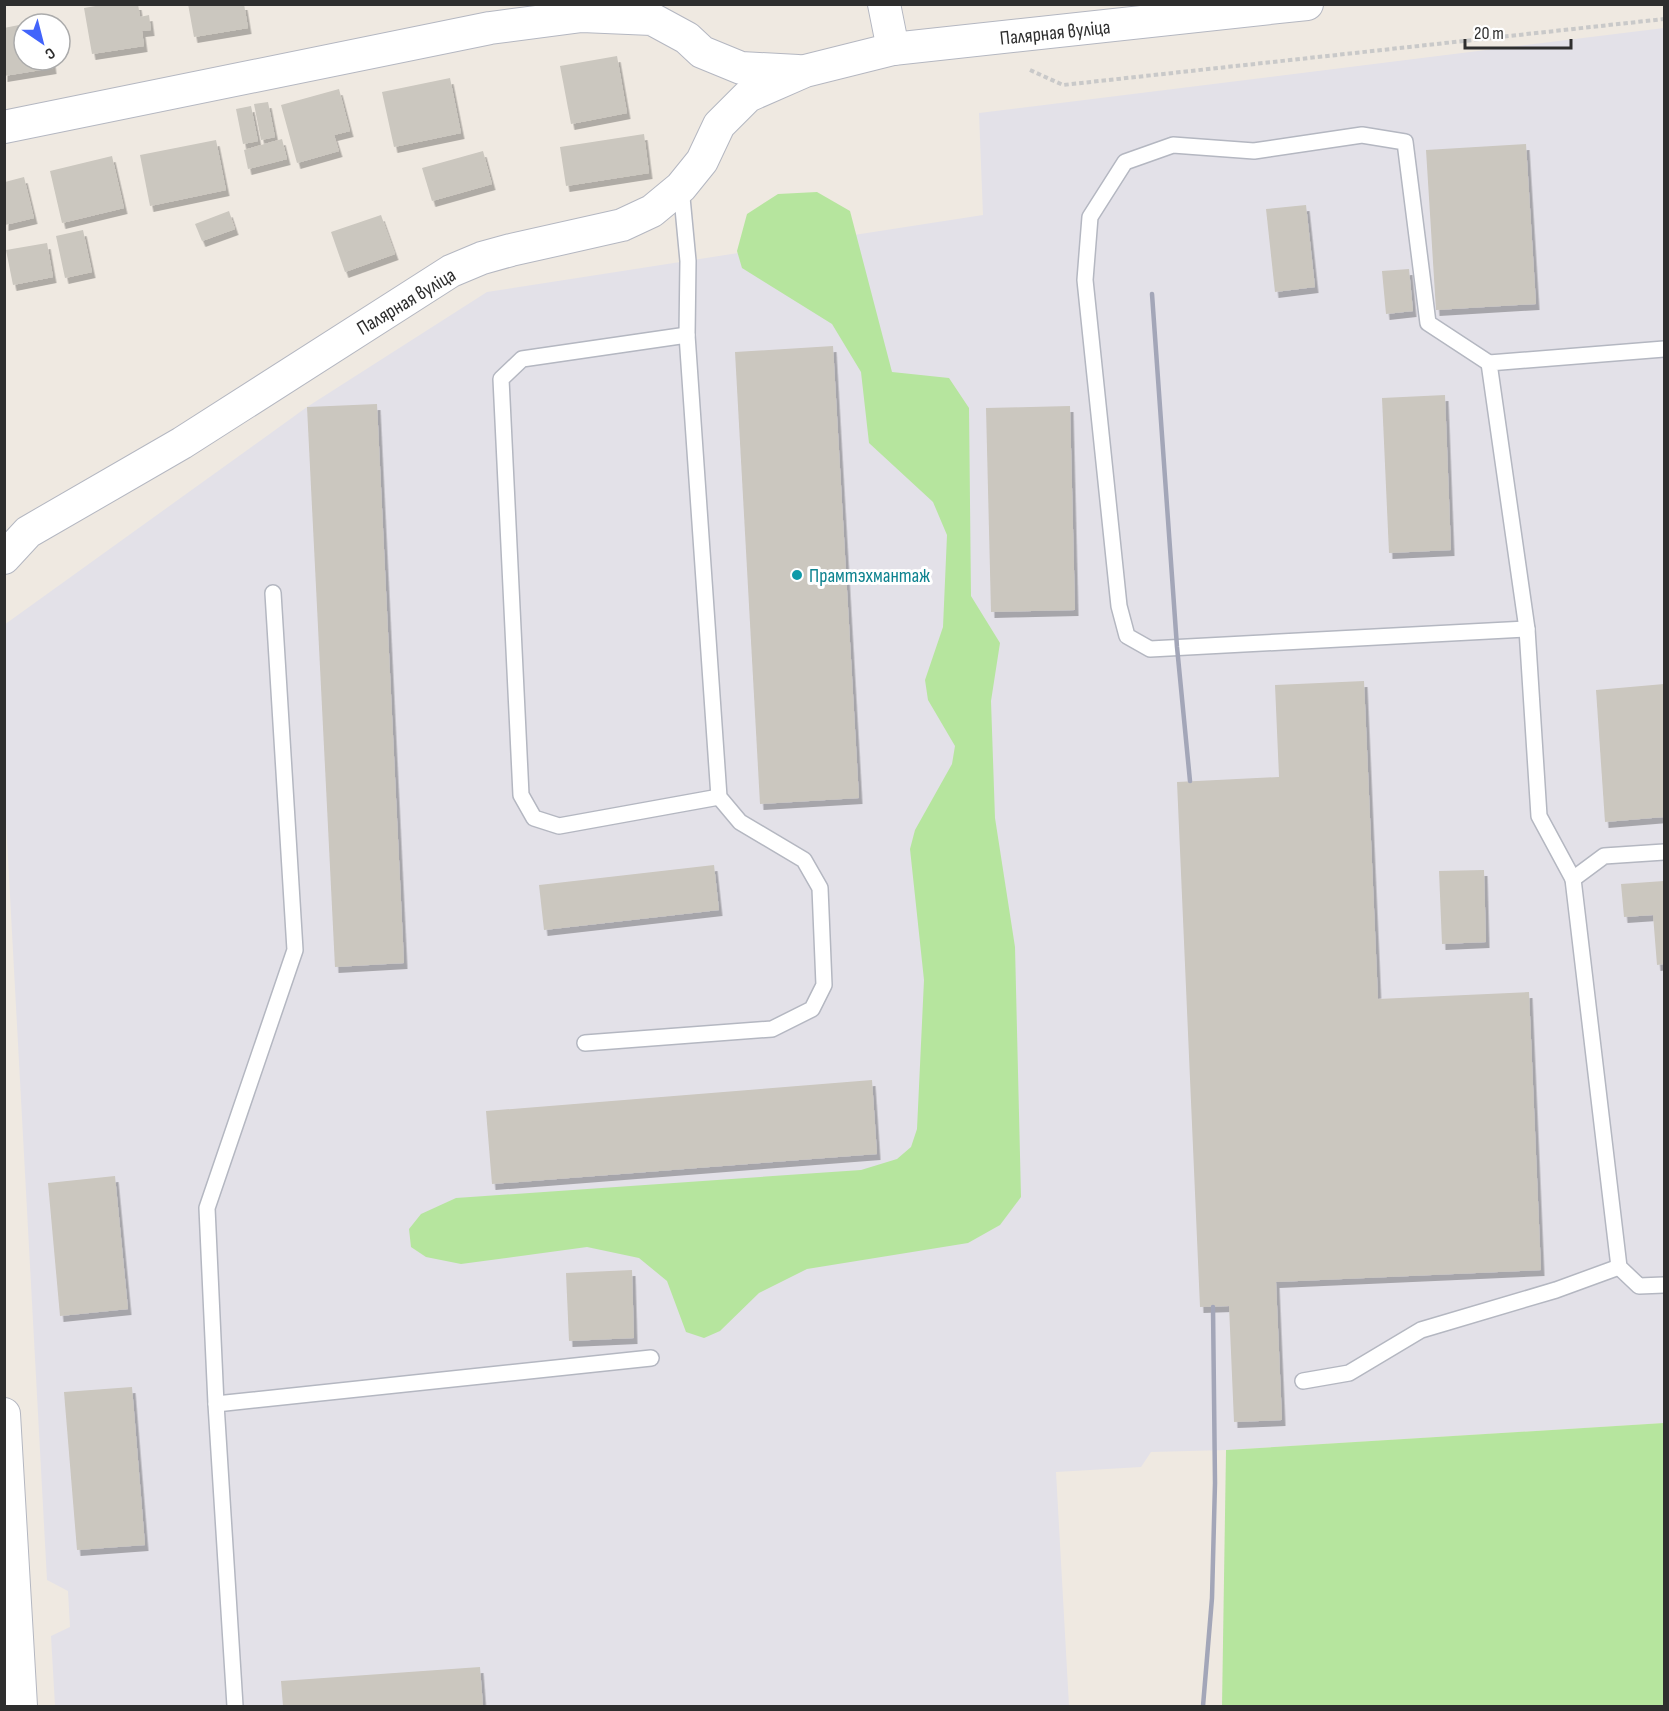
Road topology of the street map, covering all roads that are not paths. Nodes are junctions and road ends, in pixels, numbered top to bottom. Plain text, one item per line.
1 (884, 4) edge
2 (1307, 4) edge
3 (550, 12) edge
4 (893, 49) junction
5 (805, 71) junction
6 (4, 127) edge
7 (681, 187) junction
8 (687, 335) junction
9 (1665, 349) edge
10 (1489, 363) junction
11 (16, 532) edge
12 (4, 558) edge
13 (273, 593) dead end
14 (1527, 629) junction
15 (719, 797) junction
16 (1665, 852) edge
17 (1573, 879) junction
18 (585, 1043) dead end
19 (1619, 1267) junction
20 (1665, 1285) edge
21 (651, 1359) dead end
22 (1303, 1381) dead end
23 (216, 1404) junction
24 (4, 1414) edge
25 (21, 1707) edge
26 (235, 1707) edge

1 - 4 street
2 - 4 street, Палярная вуліца
3 - 5 street, Палярная вуліца
3 - 6 street, Палярная вуліца
4 - 5 street, Палярная вуліца
5 - 7 street, Палярная вуліца
7 - 8 lane
7 - 11 street, Палярная вуліца
8 - 15 lane
8 - 15 lane
9 - 10 lane
10 - 14 lane
10 - 14 lane
11 - 12 street, Палярная вуліца
13 - 23 lane
14 - 17 lane
15 - 18 lane
16 - 17 lane
17 - 19 lane
19 - 20 lane
19 - 22 lane
21 - 23 lane
23 - 26 lane
24 - 25 street

